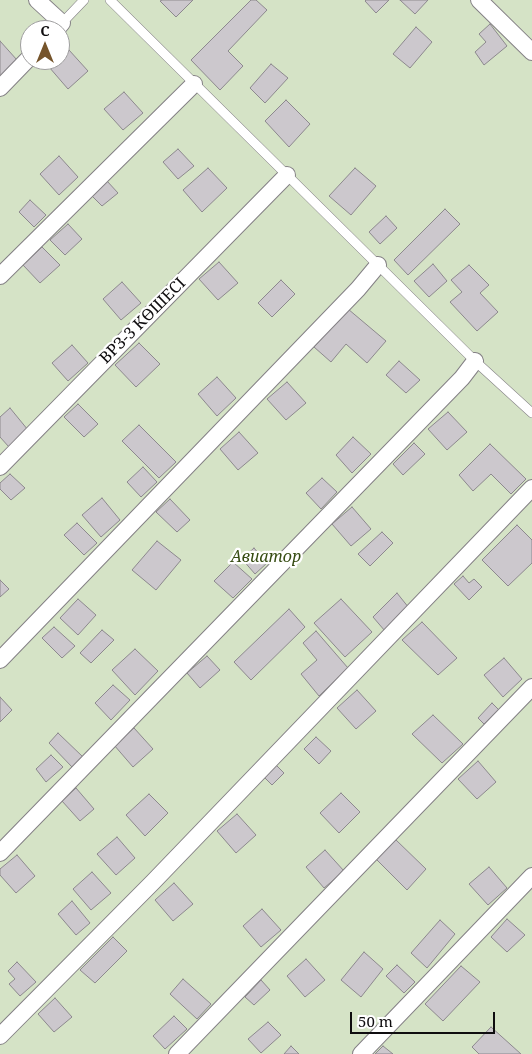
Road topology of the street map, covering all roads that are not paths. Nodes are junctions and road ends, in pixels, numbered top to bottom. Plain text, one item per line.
1 (38, 0) edge
2 (84, 0) edge
3 (110, 0) edge
4 (479, 0) edge
5 (54, 20) edge
6 (65, 20) edge
7 (532, 52) edge
8 (20, 67) edge
9 (194, 84) junction
10 (0, 88) edge
11 (287, 176) junction
12 (378, 266) junction
13 (0, 276) edge
14 (475, 361) junction
15 (532, 413) edge
16 (0, 467) edge
17 (532, 488) edge
18 (0, 660) edge
19 (532, 687) edge
20 (0, 853) edge
21 (532, 876) edge
22 (0, 1036) edge
23 (177, 1054) edge
24 (361, 1054) edge

1 - 5 street
2 - 6 lane
3 - 9 lane
4 - 7 street
8 - 10 street
9 - 11 lane
9 - 13 street
11 - 12 lane
11 - 16 street, ВРЗ-3 КӨШЕСІ
12 - 14 lane
12 - 18 street
14 - 15 lane
14 - 20 street
17 - 22 street
19 - 23 street
21 - 24 street

